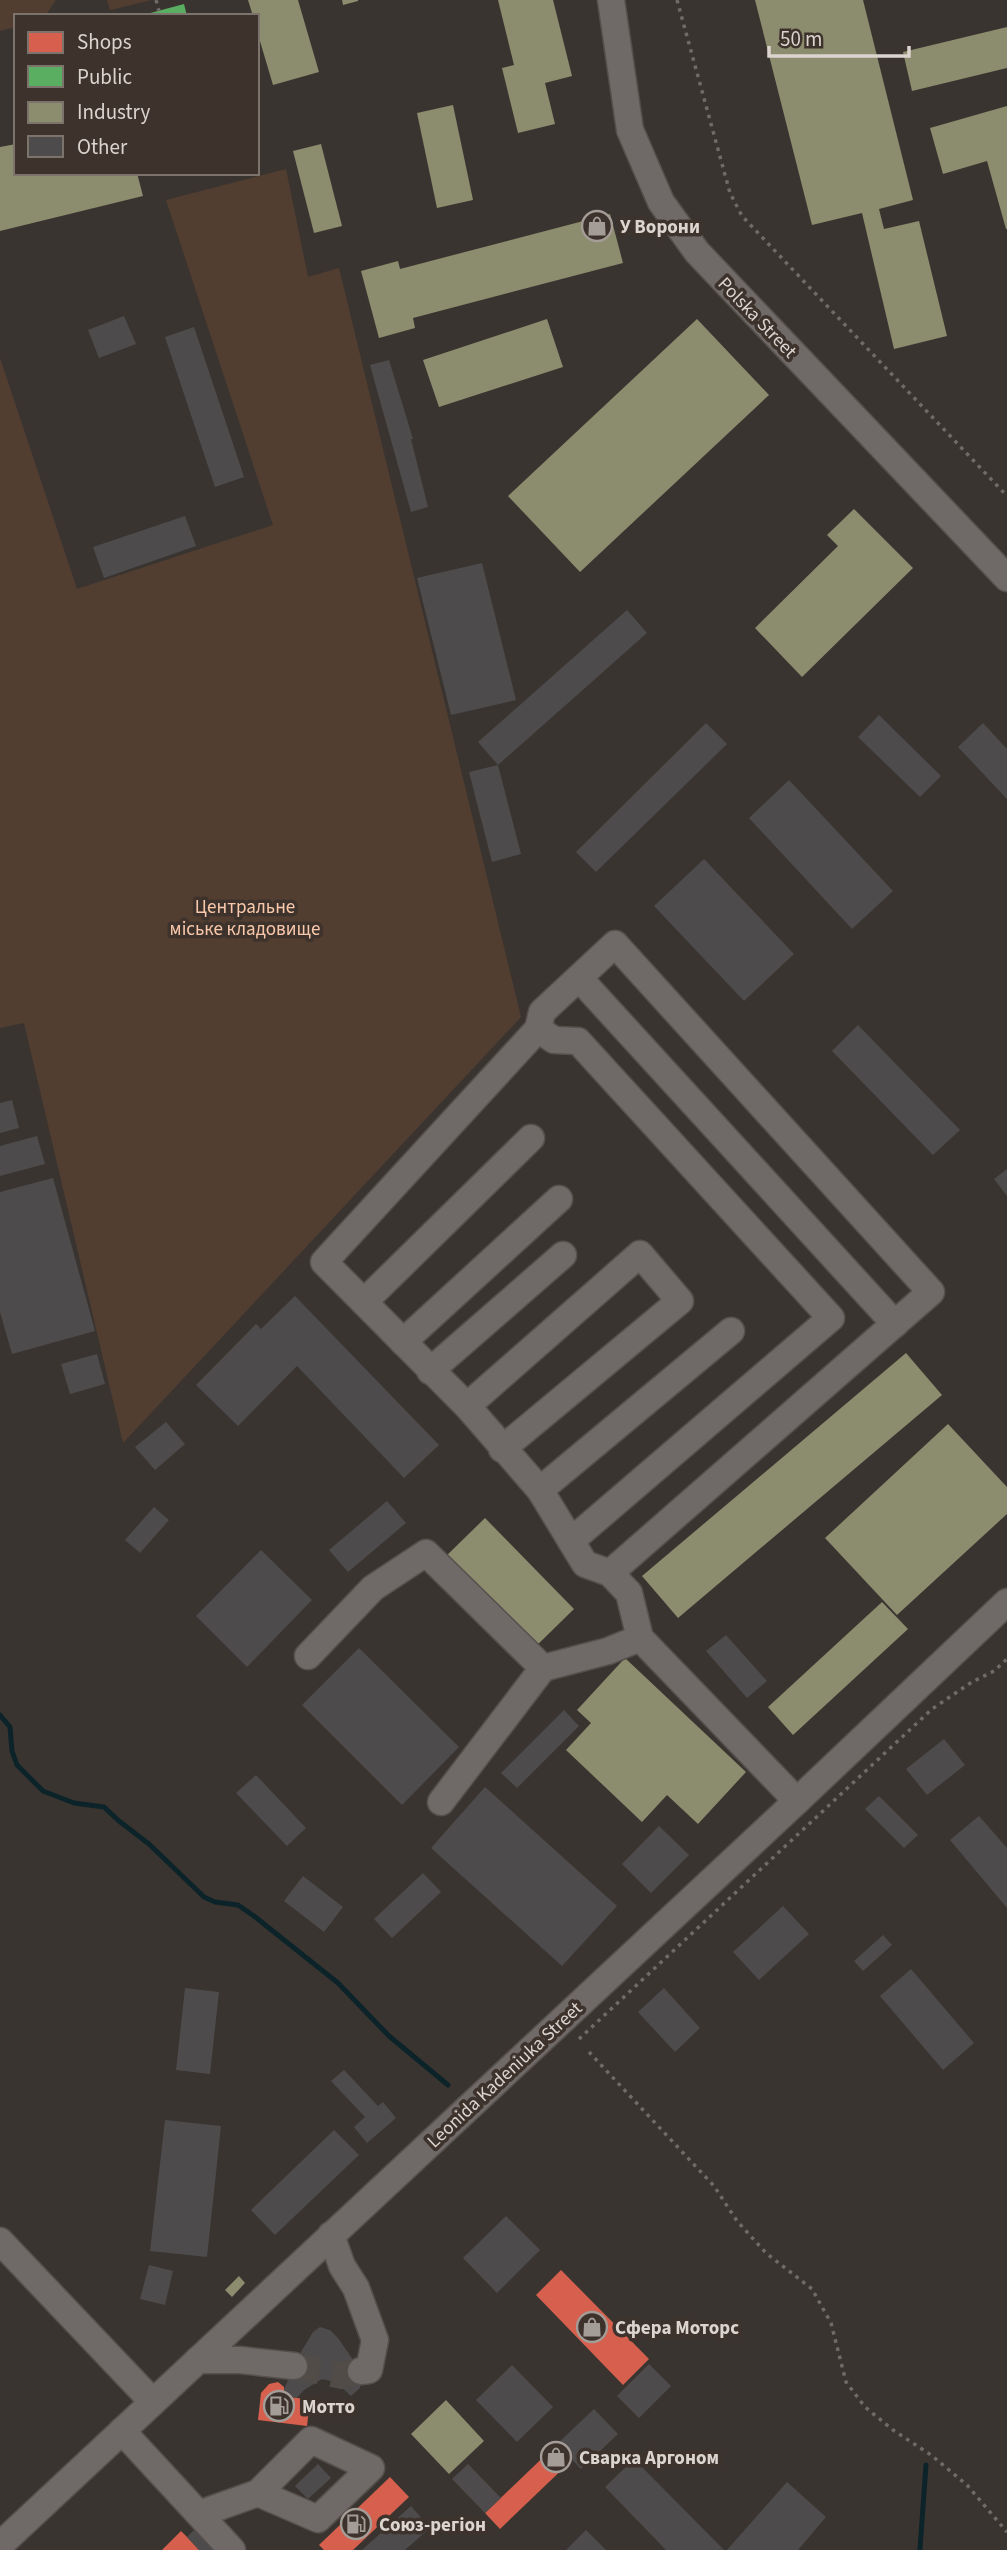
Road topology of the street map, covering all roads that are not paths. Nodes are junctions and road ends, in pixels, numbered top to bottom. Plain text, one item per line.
1 (611, 0) edge
2 (1007, 578) edge
3 (579, 978) junction
4 (538, 1029) junction
5 (531, 1139) dead end
6 (559, 1199) dead end
7 (563, 1255) dead end
8 (364, 1302) junction
9 (895, 1324) junction
10 (731, 1331) dead end
11 (403, 1342) junction
12 (430, 1371) junction
13 (467, 1406) junction
14 (502, 1450) junction
15 (540, 1490) junction
16 (571, 1541) junction
17 (610, 1573) junction
18 (1007, 1602) edge
19 (640, 1638) junction
20 (308, 1656) dead end
21 (543, 1668) junction
22 (797, 1801) junction
23 (441, 1802) dead end
24 (331, 2235) junction
25 (0, 2241) edge
26 (198, 2360) junction
27 (294, 2366) tunnel mouth
28 (361, 2371) dead end
29 (153, 2402) junction
30 (122, 2431) junction
31 (258, 2493) dead end
32 (199, 2514) junction
33 (0, 2545) edge
34 (232, 2550) edge

1 - 2 street, Polska Street
3 - 4 street
3 - 9 street
3 - 9 street
4 - 8 street
4 - 16 street
5 - 8 street
6 - 11 street
7 - 12 street
8 - 11 street
9 - 17 street
10 - 15 street
11 - 12 street
12 - 13 street
13 - 14 street
13 - 14 street
14 - 15 street
15 - 16 street
16 - 17 street
17 - 19 street
18 - 22 street, Leonida Kadeniuka Street
19 - 21 street
19 - 22 street
20 - 21 street
21 - 23 street
22 - 24 street, Leonida Kadeniuka Street
24 - 26 street, Leonida Kadeniuka Street
24 - 28 street
25 - 29 street
26 - 27 street
26 - 29 street, Leonida Kadeniuka Street
29 - 30 street, Leonida Kadeniuka Street
30 - 32 street
30 - 33 street, Leonida Kadeniuka Street
31 - 32 street
32 - 34 street

